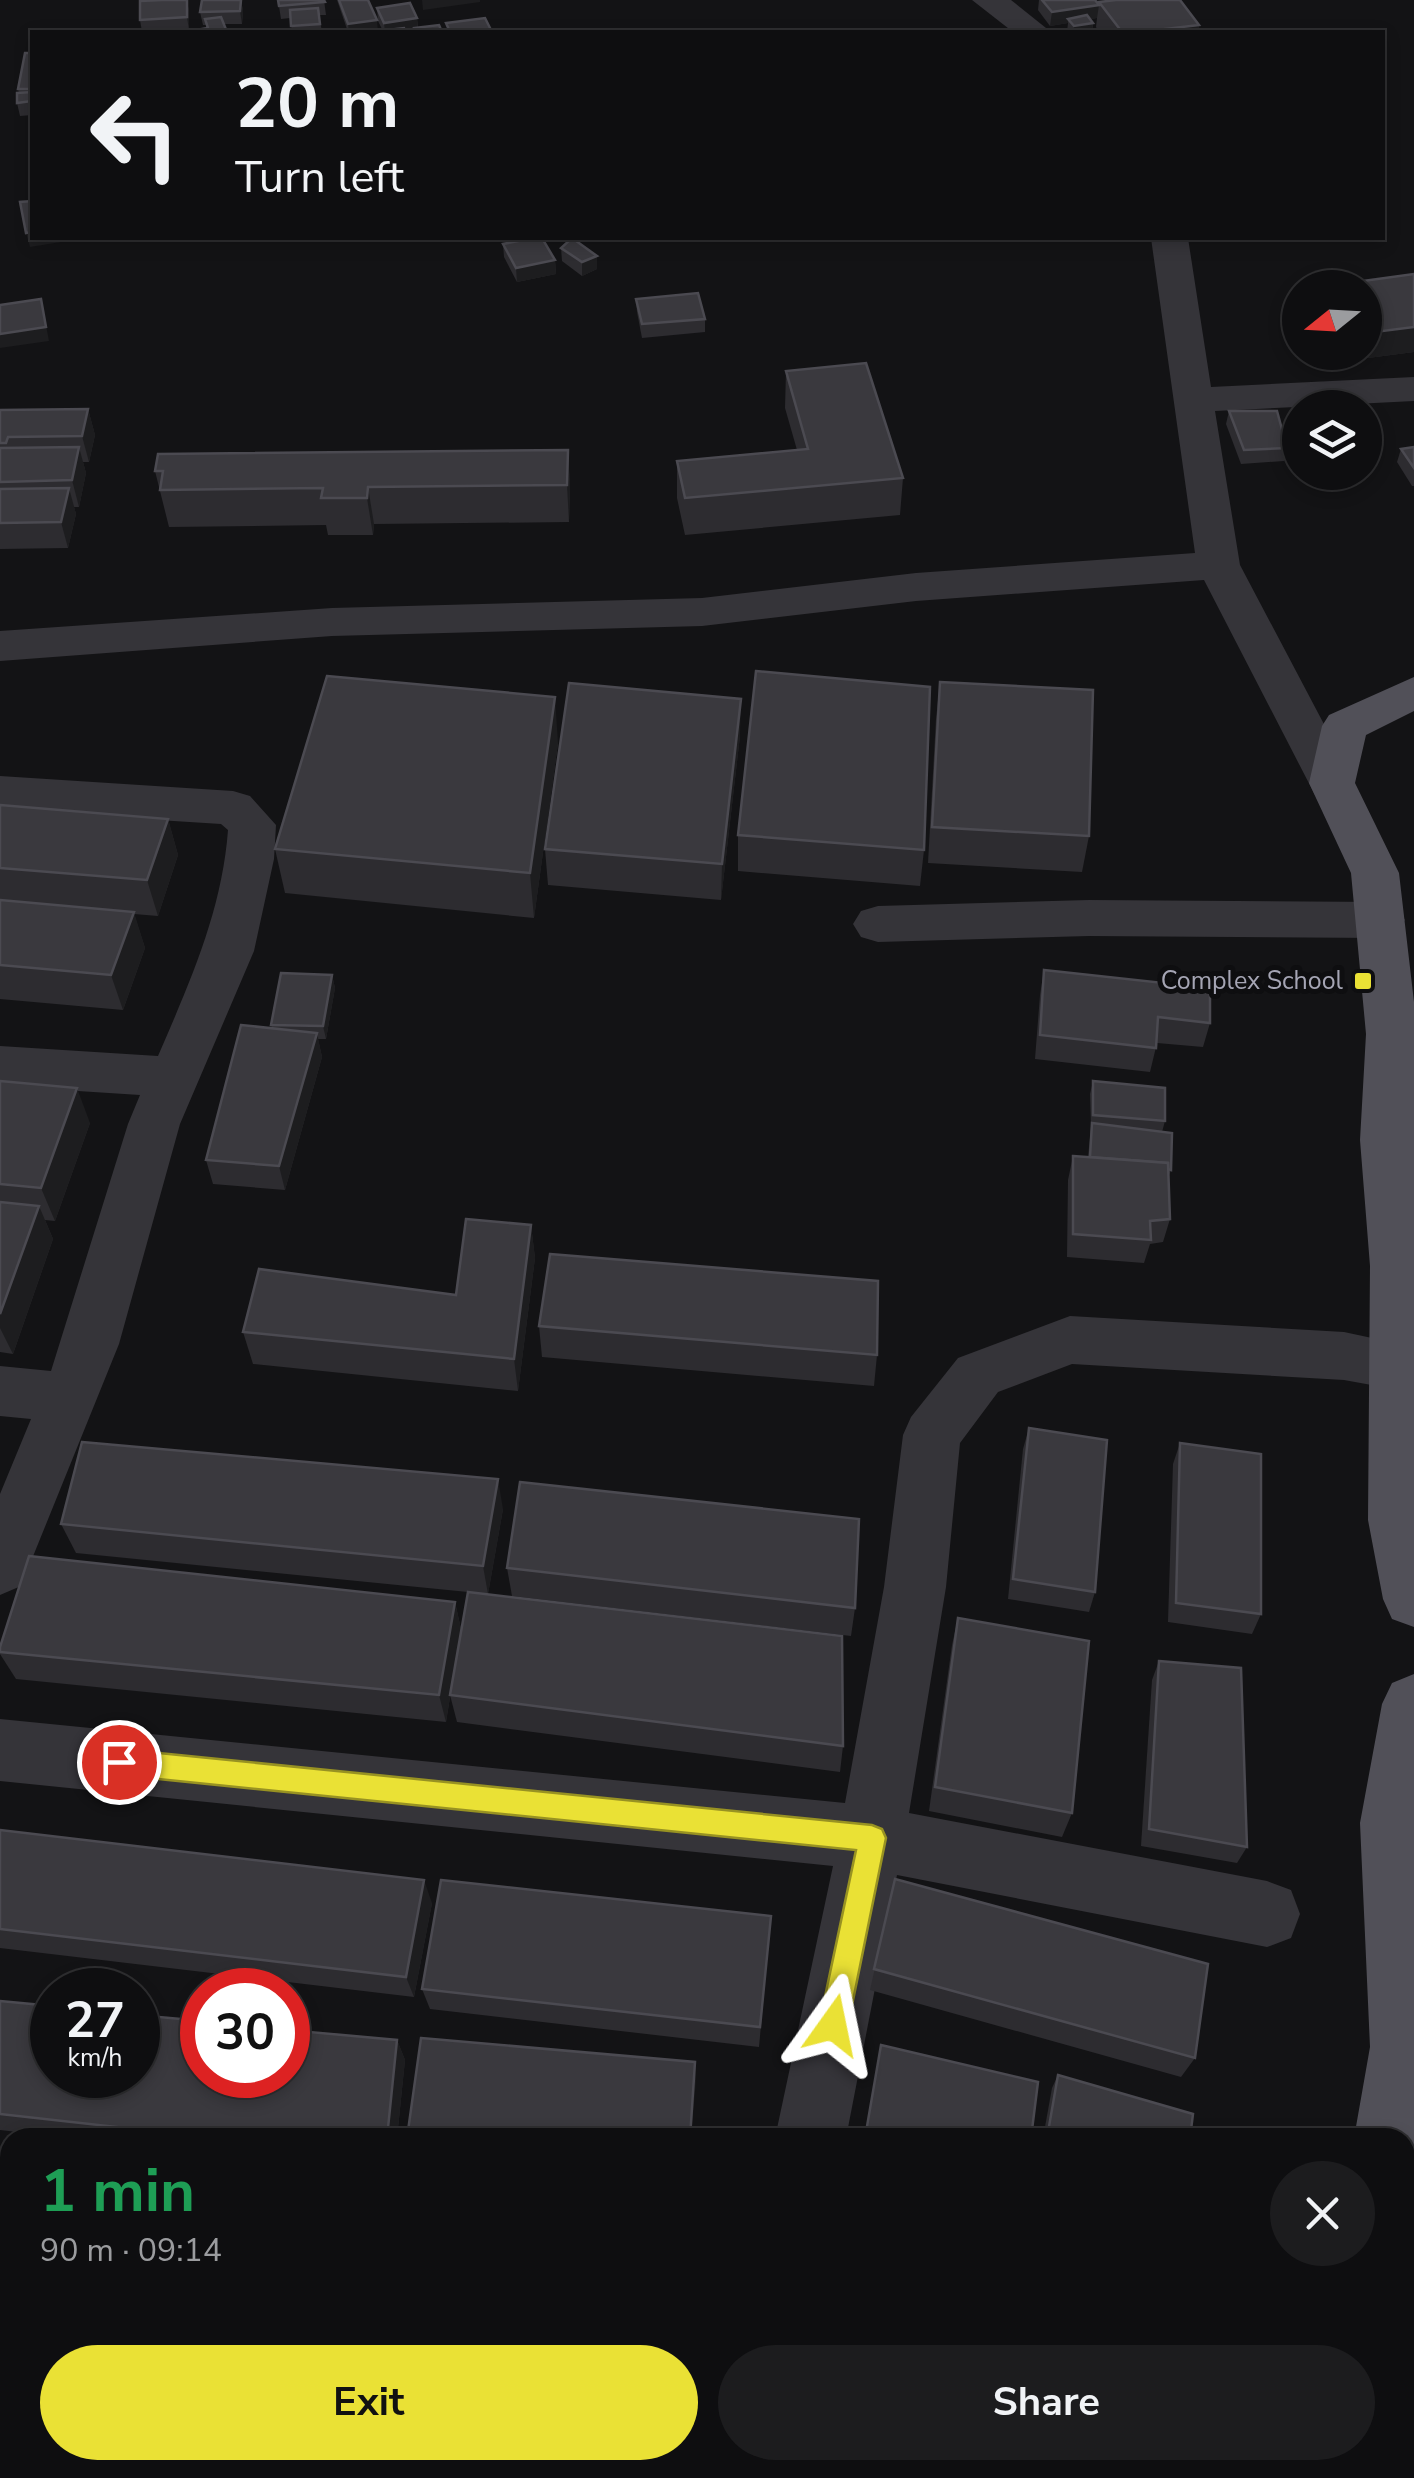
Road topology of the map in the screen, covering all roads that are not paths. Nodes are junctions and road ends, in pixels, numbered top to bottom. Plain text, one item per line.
1 (989, 0) edge
2 (1031, 30) edge
3 (1168, 240) edge
4 (1414, 388) edge
5 (1194, 400) junction
6 (1218, 565) junction
7 (0, 646) edge
8 (1414, 692) edge
9 (1332, 784) junction
10 (0, 794) edge
11 (1380, 920) junction
12 (878, 924) dead end
13 (0, 1066) edge
14 (174, 1077) junction
15 (1399, 1366) junction
16 (0, 1390) edge
17 (69, 1397) junction
18 (0, 1567) edge
19 (1414, 1599) edge
20 (1414, 1704) edge
21 (0, 1750) edge
22 (872, 1838) junction
23 (1267, 1914) dead end
24 (1410, 2047) edge
25 (812, 2128) edge
26 (1391, 2128) edge

1 - 2 street
3 - 5 street
4 - 5 street
5 - 6 street
6 - 7 street
6 - 9 street
8 - 9 main road
9 - 11 main road
10 - 14 street
11 - 12 street
11 - 15 main road
13 - 14 street
14 - 17 street
15 - 19 main road
15 - 22 street
16 - 17 street
17 - 18 street
20 - 24 main road
21 - 22 street
22 - 23 street
22 - 25 street
24 - 26 main road

